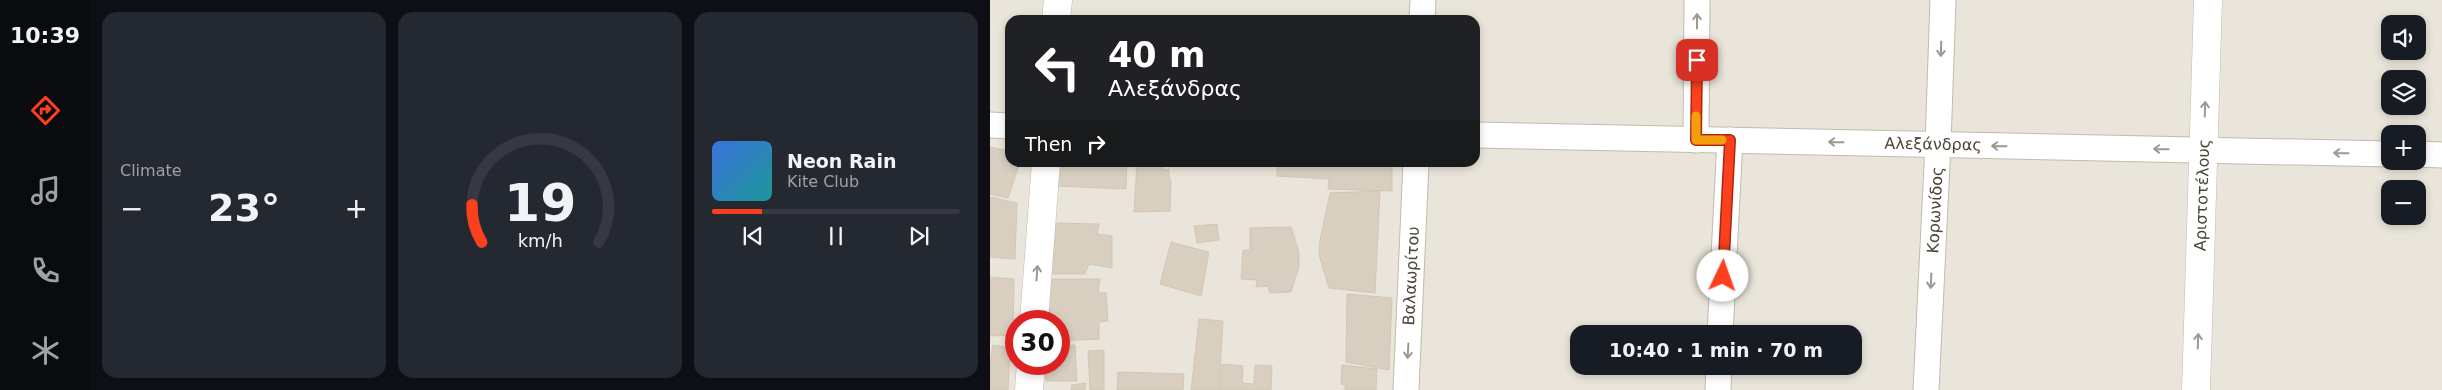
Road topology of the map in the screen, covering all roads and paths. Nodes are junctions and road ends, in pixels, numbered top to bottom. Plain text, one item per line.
1 (1058, 0) edge
2 (1423, 0) edge
3 (1697, 0) edge
4 (1943, 0) edge
5 (2208, 0) edge
6 (1056, 15) edge
7 (1422, 15) edge
8 (990, 126) edge
9 (1005, 126) edge
10 (1480, 135) edge
11 (1696, 140) junction
12 (1730, 140) junction
13 (1938, 144) junction
14 (2204, 150) junction
15 (2381, 154) edge
16 (2426, 154) edge
17 (2442, 155) edge
18 (1046, 167) edge
19 (1416, 167) edge
20 (1035, 310) edge
21 (1720, 325) edge
22 (1030, 375) edge
23 (1719, 375) edge
24 (1029, 390) edge
25 (1406, 390) edge
26 (1718, 390) edge
27 (1926, 390) edge
28 (2196, 390) edge

1 - 6 street
2 - 7 street
11 -> 3 street
4 -> 13 street, Κορωνίδος
14 -> 5 street, Αριστοτέλους
8 - 9 street
10 - 11 street, Αλεξάνδρας
11 - 12 street, Αλεξάνδρας
13 -> 12 street, Αλεξάνδρας
12 - 21 street
14 -> 13 street, Αλεξάνδρας
13 -> 27 street, Κορωνίδος
15 -> 14 street, Αλεξάνδρας
28 -> 14 street, Αριστοτέλους
16 - 17 street
20 -> 18 street
19 -> 25 street, Βαλαωρίτου
22 - 24 street
23 - 26 street

